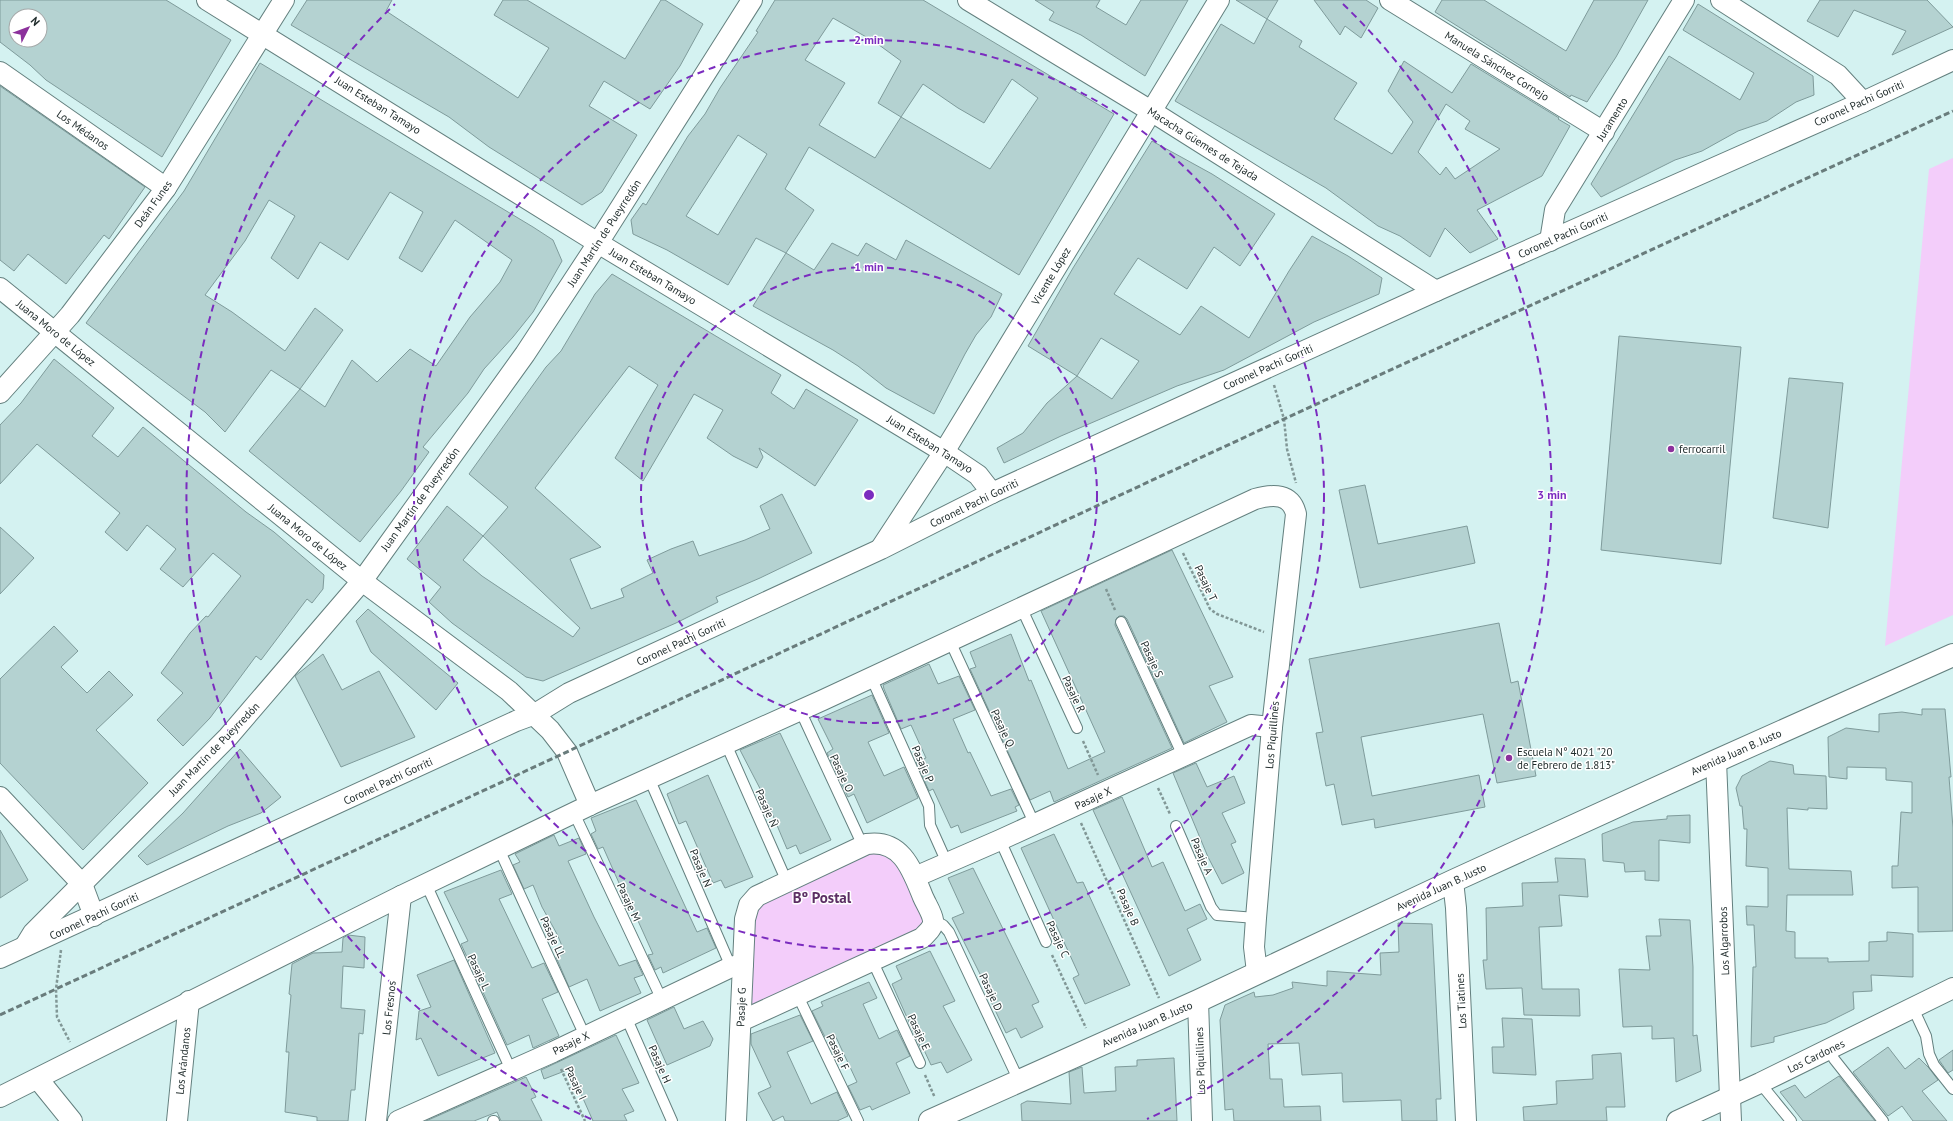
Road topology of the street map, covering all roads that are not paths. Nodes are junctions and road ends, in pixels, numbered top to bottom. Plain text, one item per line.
1 (207, 0) edge
2 (284, 0) edge
3 (752, 0) edge
4 (968, 0) edge
5 (1219, 0) edge
6 (1390, 0) edge
7 (1684, 0) edge
8 (1721, 0) edge
9 (264, 34) junction
10 (1953, 60) edge
11 (0, 72) edge
12 (1863, 102) junction
13 (1151, 111) junction
14 (1604, 132) junction
15 (166, 188) junction
16 (1550, 241) junction
17 (598, 243) junction
18 (0, 288) edge
19 (1436, 291) junction
20 (55, 332) junction
21 (0, 393) edge
22 (944, 452) junction
23 (992, 493) junction
24 (881, 549) junction
25 (362, 580) junction
26 (1021, 607) junction
27 (1121, 622) road end
28 (950, 641) junction
29 (1953, 655) edge
30 (871, 677) junction
31 (800, 710) junction
32 (535, 714) junction
33 (1272, 726) junction
34 (1077, 728) road end
35 (726, 744) junction
36 (1183, 756) junction
37 (1716, 761) junction
38 (649, 778) junction
39 (0, 798) edge
40 (582, 809) junction
41 (1035, 824) junction
42 (1176, 826) road end
43 (1000, 840) junction
44 (863, 846) junction
45 (499, 849) junction
46 (947, 863) junction
47 (915, 878) junction
48 (1453, 881) junction
49 (787, 882) junction
50 (82, 884) junction
51 (426, 884) junction
52 (401, 896) junction
53 (94, 916) junction
54 (1256, 918) junction
55 (933, 920) junction
56 (1046, 942) road end
57 (24, 948) junction
58 (0, 958) edge
59 (872, 960) junction
60 (737, 965) junction
61 (1257, 972) junction
62 (1953, 988) edge
63 (797, 994) junction
64 (662, 1000) junction
65 (189, 1001) junction
66 (1198, 1001) junction
67 (1913, 1008) junction
68 (626, 1017) junction
69 (741, 1021) junction
70 (585, 1036) junction
71 (1830, 1049) junction
72 (920, 1064) road end
73 (511, 1070) junction
74 (38, 1079) junction
75 (1019, 1080) junction
76 (1760, 1083) junction
77 (1953, 1089) edge
78 (1730, 1096) junction
79 (0, 1097) edge
80 (939, 1119) edge
81 (72, 1121) edge
82 (177, 1121) edge
83 (376, 1121) edge
84 (398, 1121) edge
85 (672, 1121) edge
86 (736, 1121) edge
87 (858, 1121) edge
88 (1202, 1121) edge
89 (1466, 1121) edge
90 (1677, 1121) edge
91 (1731, 1121) edge
92 (1790, 1121) edge
93 (1883, 1121) edge

1 - 9 street, Juan Esteban Tamayo
2 - 9 street, Deán Funes
3 - 17 street, Juan Martín de Pueyrredón
4 - 13 street, Macacha Güemes de Tejada
5 - 13 street, Vicente López
6 - 14 street, Manuela Sánchez Cornejo
7 - 14 street, Juramento
8 - 12 street
9 - 15 street, Deán Funes
9 - 17 street, Juan Esteban Tamayo
10 - 12 street, Coronel Pachi Gorriti
11 - 15 street, Los Médanos
12 - 16 street, Coronel Pachi Gorriti
13 - 19 street, Macacha Güemes de Tejada
13 - 22 street, Vicente López
14 - 16 street, Juramento
15 - 20 street, Deán Funes
16 - 19 street, Coronel Pachi Gorriti
17 - 22 street, Juan Esteban Tamayo
17 - 25 street, Juan Martín de Pueyrredón
18 - 20 street, Juana Moro de López
19 - 23 street, Coronel Pachi Gorriti
20 - 21 street, Deán Funes
20 - 25 street, Juana Moro de López
22 - 23 street, Juan Esteban Tamayo
22 - 24 street, Vicente López
23 - 24 street, Coronel Pachi Gorriti
24 - 32 street, Coronel Pachi Gorriti
25 - 32 street, Juana Moro de López
25 - 50 street, Juan Martín de Pueyrredón
26 - 28 street
26 - 33 street, Los Piquillines
26 - 34 lane, Pasaje R
27 - 36 lane, Pasaje S
28 - 30 street
28 - 41 lane, Pasaje Q
29 - 37 street, Avenida Juan B. Justo
30 - 31 street
30 - 46 lane, Pasaje P
31 - 35 street
31 - 44 lane, Pasaje O
32 - 40 street, Juana Moro de López
32 - 53 street, Coronel Pachi Gorriti
33 - 36 street, Pasaje X
33 - 54 street, Los Piquillines
35 - 38 street
35 - 49 lane, Pasaje Ñ
36 - 41 street, Pasaje X
37 - 48 street, Avenida Juan B. Justo
37 - 78 street, Los Algarrobos
38 - 40 street
38 - 60 lane, Pasaje N
39 - 50 street
40 - 45 street
40 - 64 lane, Pasaje M
41 - 43 street, Pasaje X
42 - 54 lane, Pasaje A
43 - 46 street, Pasaje X
43 - 56 lane, Pasaje C
44 - 47 street
44 - 49 street
45 - 51 street
45 - 70 lane, Pasaje LL
46 - 47 street, Pasaje X
47 - 55 street
48 - 61 street, Avenida Juan B. Justo
48 - 89 street, Los Tiatines
49 - 60 street, Pasaje G
50 - 53 street
50 - 57 street, Juan Martín de Pueyrredón
51 - 52 street
51 - 73 lane, Pasaje L
52 - 65 street
52 - 83 street, Los Fresnos
53 - 57 street, Coronel Pachi Gorriti
54 - 61 street, Los Piquillines
55 - 59 street
55 - 75 lane, Pasaje D
57 - 58 street, Coronel Pachi Gorriti
59 - 63 street
59 - 72 lane, Pasaje E
60 - 64 street, Pasaje X
60 - 69 street, Pasaje G
61 - 66 street, Avenida Juan B. Justo
62 - 67 street, Los Cardones
63 - 69 street
63 - 87 lane, Pasaje F
64 - 68 street, Pasaje X
65 - 74 street
65 - 82 street, Los Arándanos
66 - 75 street, Avenida Juan B. Justo
66 - 88 street, Los Piquillines
67 - 71 street, Los Cardones
67 - 77 lane
68 - 70 street, Pasaje X
68 - 85 lane, Pasaje H
69 - 86 street, Pasaje G
70 - 73 street, Pasaje X
71 - 76 street, Los Cardones
71 - 93 lane
73 - 84 street, Pasaje X
74 - 79 street
74 - 81 street
75 - 80 street, Avenida Juan B. Justo
76 - 78 street, Los Cardones
76 - 92 lane
78 - 90 street, Los Cardones
78 - 91 street, Los Algarrobos

